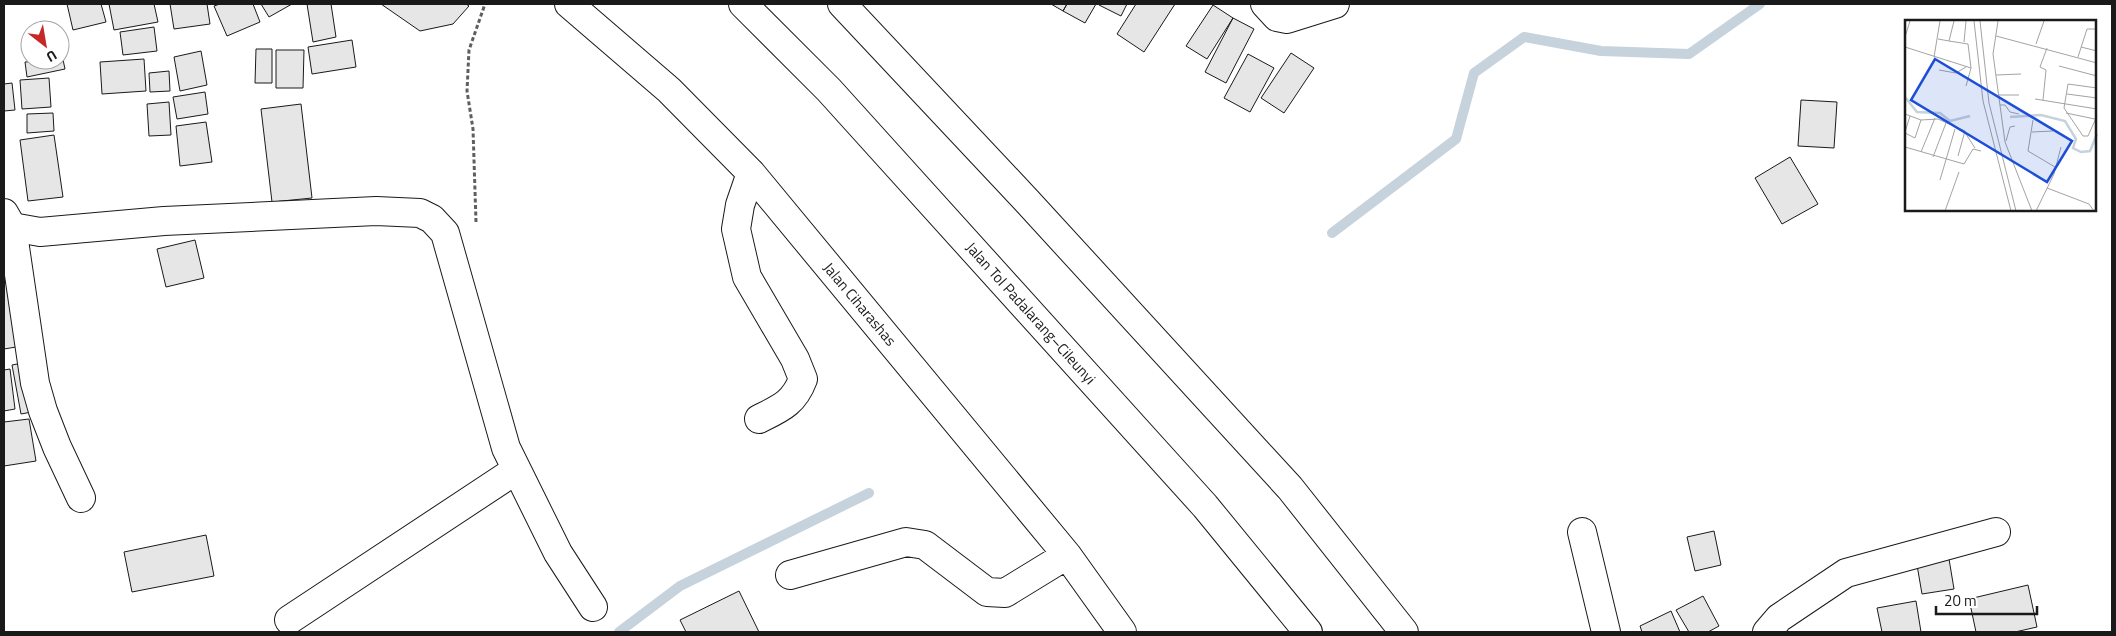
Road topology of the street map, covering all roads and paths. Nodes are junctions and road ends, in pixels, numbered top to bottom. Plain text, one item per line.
1 (485, 4) edge
2 (569, 4) edge
3 (743, 4) edge
4 (842, 4) edge
5 (1265, 4) edge
6 (1335, 4) edge
7 (751, 173) junction
8 (8, 220) edge
9 (476, 228) dead end
10 (759, 419) dead end
11 (516, 470) junction
12 (81, 498) dead end
13 (1582, 532) dead end
14 (1996, 532) dead end
15 (1067, 555) junction
16 (790, 574) dead end
17 (593, 607) dead end
18 (289, 620) dead end
19 (1122, 632) edge
20 (1308, 632) edge
21 (1404, 632) edge
22 (1606, 632) edge
23 (1767, 632) edge

1 - 9 path
2 - 7 main road, Jalan Ciharashas
3 - 20 main road, Jalan Tol Padalarang–Cileunyi
4 - 21 main road
5 - 6 main road
7 - 10 main road
7 - 15 main road, Jalan Ciharashas
8 - 11 main road
8 - 12 main road
11 - 17 main road
11 - 18 main road
13 - 22 main road
14 - 23 main road
15 - 16 main road
15 - 19 main road, Jalan Ciharashas

